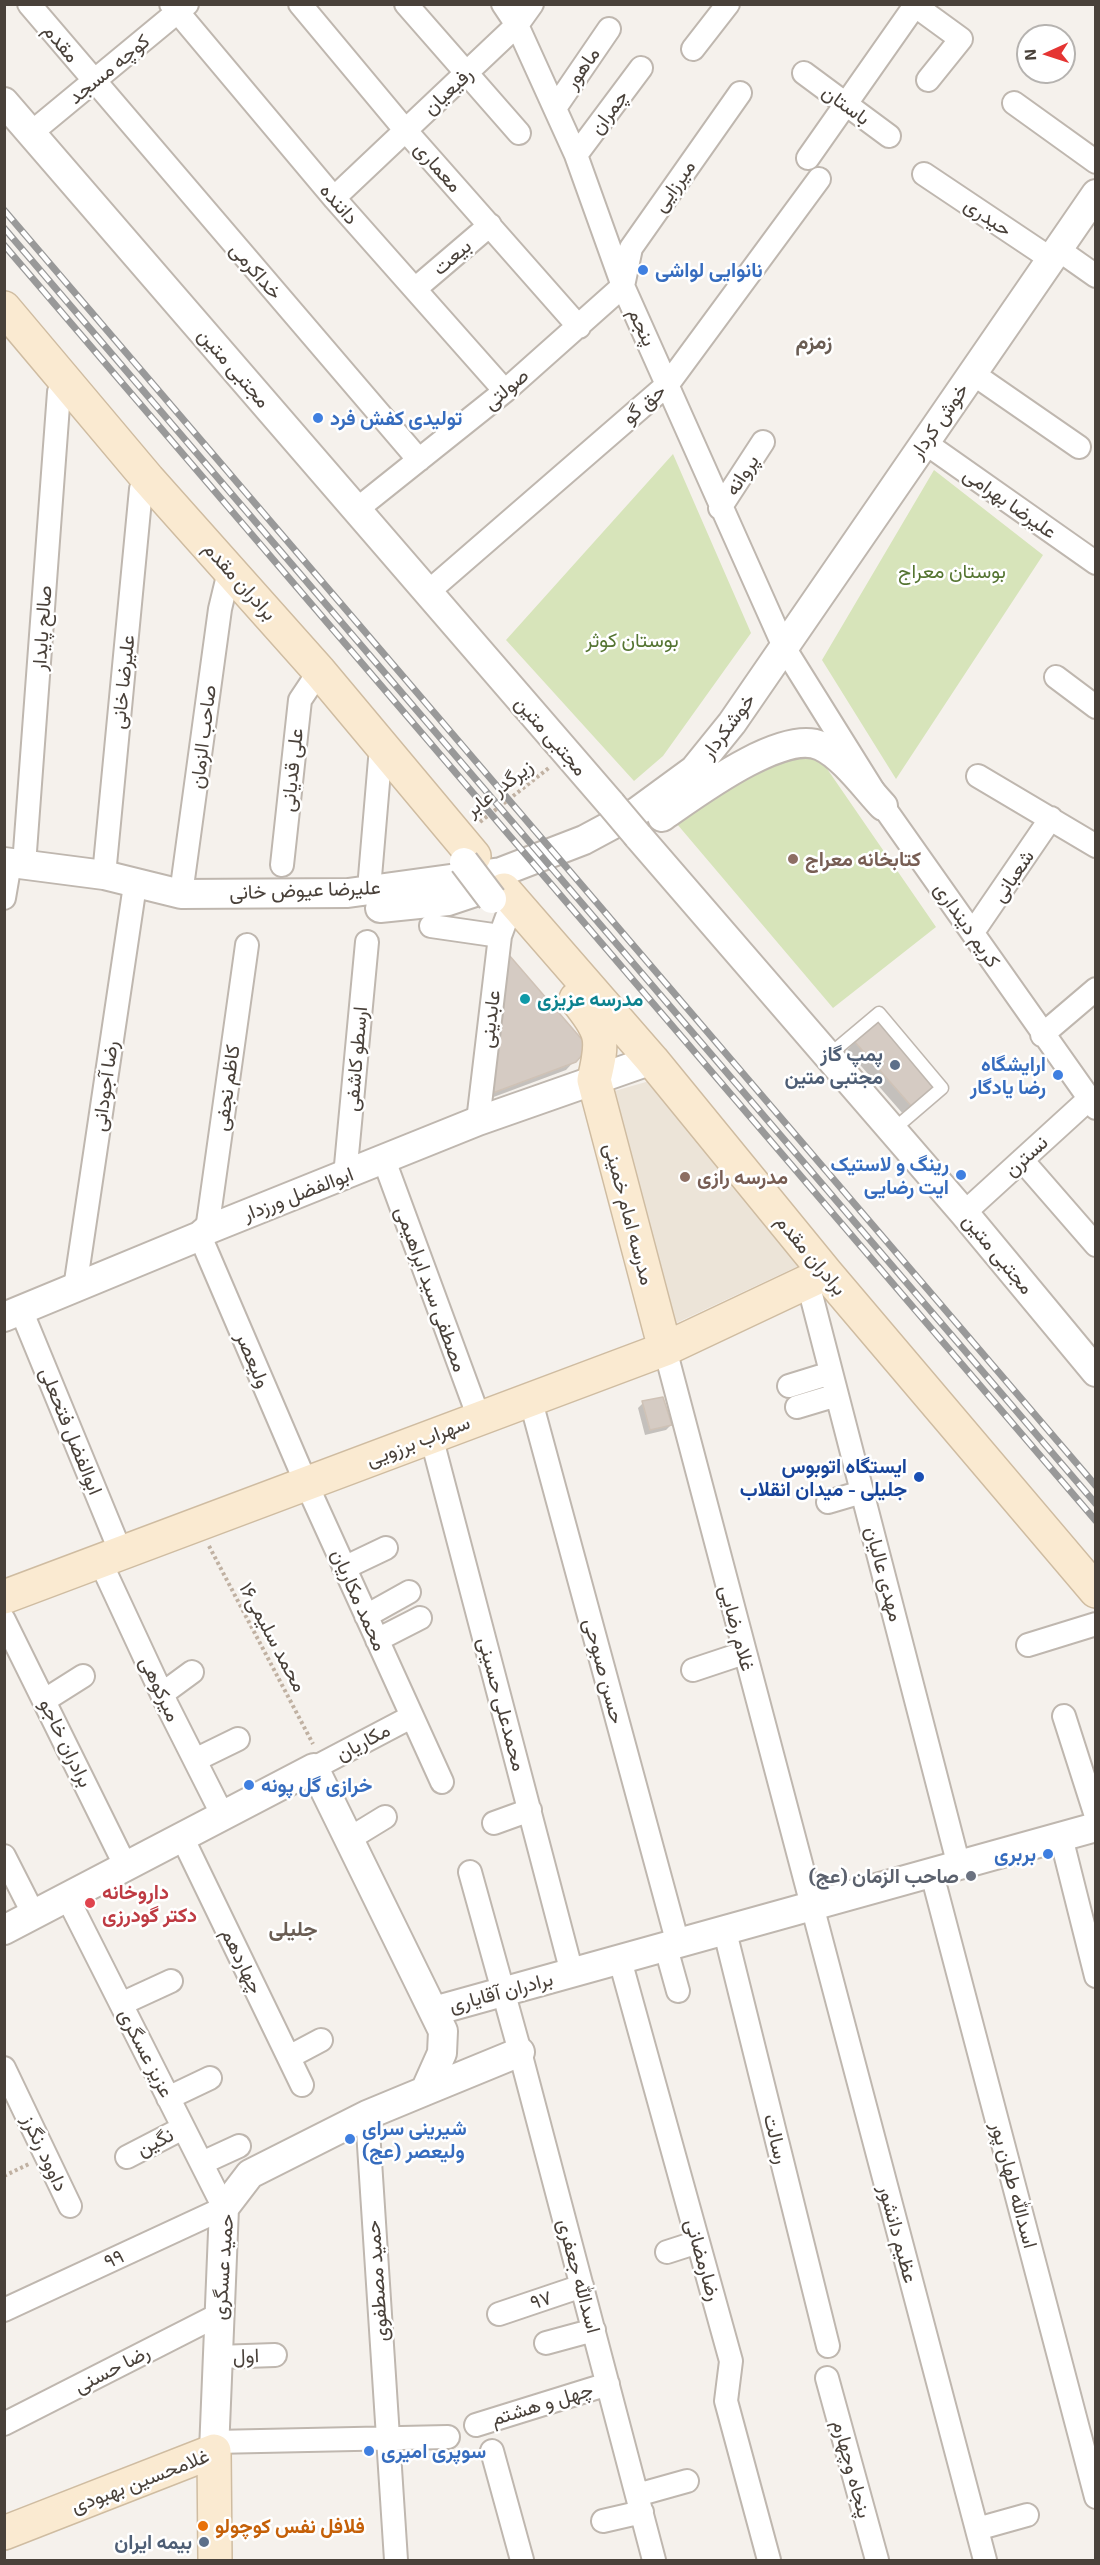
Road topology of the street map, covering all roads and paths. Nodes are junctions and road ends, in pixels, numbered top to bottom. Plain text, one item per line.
1 (29, 4) edge
2 (300, 4) edge
3 (406, 4) edge
4 (503, 4) edge
5 (532, 4) edge
6 (728, 4) edge
7 (915, 5) edge
8 (179, 7) edge
9 (517, 25) junction
10 (609, 29) dead end
11 (693, 49) dead end
12 (641, 68) dead end
13 (804, 73) dead end
14 (467, 74) junction
15 (928, 80) dead end
16 (93, 82) junction
17 (740, 93) dead end
18 (4, 102) edge
19 (1014, 103) dead end
20 (846, 104) junction
21 (555, 108) junction
22 (406, 131) junction
23 (31, 133) junction
24 (519, 133) dead end
25 (889, 136) dead end
26 (576, 155) junction
27 (808, 158) dead end
28 (1095, 162) edge
29 (924, 174) dead end
30 (819, 179) dead end
31 (1095, 194) edge
32 (334, 198) junction
33 (489, 225) junction
34 (1055, 255) junction
35 (1095, 276) edge
36 (623, 286) junction
37 (415, 289) junction
38 (4, 308) edge
39 (4, 323) edge
40 (579, 327) junction
41 (972, 373) junction
42 (668, 384) junction
43 (63, 387) junction
44 (505, 391) junction
45 (763, 442) dead end
46 (924, 442) junction
47 (1079, 447) dead end
48 (418, 460) junction
49 (145, 484) junction
50 (720, 508) junction
51 (356, 510) junction
52 (1093, 556) edge
53 (230, 577) junction
54 (428, 592) junction
55 (785, 649) junction
56 (317, 676) junction
57 (1056, 677) dead end
58 (1095, 707) edge
59 (567, 754) junction
60 (383, 756) junction
61 (978, 776) dead end
62 (666, 803) junction
63 (884, 806) junction
64 (1051, 818) junction
65 (1095, 846) edge
66 (466, 852) junction
67 (13, 864) edge
68 (282, 864) dead end
69 (104, 875) junction
70 (370, 877) dead end
71 (135, 885) junction
72 (181, 894) junction
73 (4, 898) edge
74 (504, 909) junction
75 (431, 926) dead end
76 (973, 932) junction
77 (367, 942) dead end
78 (248, 945) dead end
79 (1095, 989) edge
80 (1042, 1035) junction
81 (829, 1055) junction
82 (652, 1060) junction
83 (594, 1080) junction
84 (1092, 1104) edge
85 (478, 1121) junction
86 (892, 1130) junction
87 (384, 1160) junction
88 (1022, 1161) junction
89 (345, 1176) junction
90 (964, 1213) junction
91 (203, 1233) junction
92 (1095, 1245) edge
93 (822, 1275) junction
94 (75, 1288) junction
95 (13, 1313) edge
96 (665, 1348) junction
97 (831, 1372) junction
98 (1095, 1372) edge
99 (837, 1395) junction
100 (530, 1398) junction
101 (479, 1418) junction
102 (431, 1436) junction
103 (306, 1483) junction
104 (862, 1492) junction
105 (828, 1502) dead end
106 (197, 1524) junction
107 (386, 1548) dead end
108 (110, 1557) junction
109 (344, 1568) junction
110 (1095, 1570) edge
111 (1095, 1591) edge
112 (409, 1592) dead end
113 (4, 1597) edge
114 (366, 1616) junction
115 (420, 1618) dead end
116 (4, 1620) edge
117 (1095, 1624) edge
118 (377, 1640) junction
119 (1028, 1645) dead end
120 (744, 1653) junction
121 (693, 1670) dead end
122 (192, 1672) dead end
123 (83, 1676) dead end
124 (162, 1694) junction
125 (45, 1700) junction
126 (1064, 1716) dead end
127 (411, 1717) junction
128 (238, 1739) dead end
129 (195, 1761) junction
130 (318, 1766) junction
131 (442, 1782) dead end
132 (530, 1810) junction
133 (224, 1816) junction
134 (1095, 1816) edge
135 (385, 1817) dead end
136 (494, 1823) dead end
137 (1095, 1827) edge
138 (182, 1837) junction
139 (1061, 1837) junction
140 (349, 1839) junction
141 (4, 1856) edge
142 (959, 1866) junction
143 (126, 1867) junction
144 (470, 1872) dead end
145 (932, 1874) junction
146 (67, 1897) junction
147 (811, 1908) junction
148 (34, 1915) junction
149 (4, 1930) edge
150 (725, 1932) junction
151 (672, 1946) junction
152 (620, 1960) junction
153 (572, 1973) junction
154 (1095, 1976) edge
155 (171, 1981) dead end
156 (678, 1991) dead end
157 (504, 1992) junction
158 (121, 2004) junction
159 (434, 2011) junction
160 (321, 2040) dead end
161 (520, 2052) junction
162 (289, 2057) junction
163 (4, 2068) edge
164 (210, 2078) dead end
165 (302, 2085) dead end
166 (425, 2091) junction
167 (168, 2098) junction
168 (367, 2115) junction
169 (183, 2128) junction
170 (239, 2146) dead end
171 (128, 2157) dead end
172 (202, 2163) junction
173 (70, 2206) dead end
174 (224, 2208) junction
175 (698, 2242) junction
176 (668, 2252) dead end
177 (582, 2286) junction
178 (4, 2310) edge
179 (220, 2314) junction
180 (499, 2314) dead end
181 (594, 2330) junction
182 (546, 2343) dead end
183 (828, 2346) dead end
184 (275, 2355) dead end
185 (217, 2357) junction
186 (827, 2378) dead end
187 (608, 2384) junction
188 (4, 2424) edge
189 (476, 2425) dead end
190 (448, 2437) dead end
191 (388, 2444) junction
192 (214, 2446) junction
193 (492, 2451) dead end
194 (687, 2481) dead end
195 (1095, 2497) edge
196 (639, 2504) junction
197 (1026, 2515) dead end
198 (603, 2521) dead end
199 (976, 2529) junction
200 (4, 2533) edge
201 (210, 2559) edge
202 (396, 2560) edge
203 (522, 2560) edge
204 (654, 2560) edge
205 (769, 2560) edge
206 (877, 2560) edge
207 (985, 2560) edge

1 - 16 street, مقدم
2 - 22 street, معماری
3 - 14 street
4 - 9 street, پنجم
5 - 9 street, رفیعیان
6 - 11 street
7 - 15 street
7 - 20 street
8 - 16 street, کوچه مسجد
8 - 32 street, داننده
9 - 14 street, رفیعیان
9 - 21 street, پنجم
10 - 21 street, ماهور
12 - 26 street, چمران
13 - 20 street, باستان
14 - 22 street, رفیعیان
14 - 24 street
16 - 23 street, کوچه مسجد
16 - 48 street, خداکرمی
17 - 36 street, میرزایی
18 - 23 street, مجتبی متین
19 - 28 street
20 - 25 street, باستان
20 - 27 street
21 - 26 street, پنجم
22 - 32 street, رفیعیان
22 - 33 street, معماری
23 - 51 street, مجتبی متین
26 - 36 street, پنجم
29 - 34 street, حیدری
30 - 42 street, حق گو
31 - 34 street, خوش کردار
32 - 37 street, داننده
33 - 37 street, بیعت
33 - 40 street, معماری
34 - 35 street, حیدری
34 - 41 street, خوش کردار
36 - 40 street, صولتی
36 - 42 street, پنجم
37 - 44 street, داننده
38 - 43 main road, برادران مقدم
39 - 43 main road, برادران مقدم
40 - 44 street, صولتی
41 - 46 street, خوش کردار
41 - 47 street
42 - 50 street, پنجم
42 - 54 street, حق گو
43 - 49 main road, برادران مقدم
43 - 67 street, صالح پایدار
44 - 48 street, صولتی
45 - 50 street, پروانه
46 - 52 street, علیرضا بهرامی
46 - 55 street, خوش کردار
48 - 51 street, صولتی
49 - 53 main road, برادران مقدم
49 - 69 street, علیرضا خانی
50 - 55 street, پنجم
51 - 54 street, مجتبی متین
53 - 56 main road, برادران مقدم
53 - 72 street, صاحب الزمان
54 - 59 street, مجتبی متین
55 - 62 street, خوشکردار
55 - 63 street, کریم دینداری
56 - 60 main road, برادران مقدم
56 - 68 street, علی قدیانی
57 - 58 street
59 - 66 path, زیرگدر عابر
59 - 81 street, مجتبی متین, bridge
60 - 66 main road, برادران مقدم
60 - 70 street
61 - 64 street
62 - 63 street
62 - 72 street, علیرضا عیوض خانی
63 - 76 street, کریم دینداری
64 - 65 street
64 - 76 street, شعبانی
66 - 74 street, bridge
67 - 69 street, علیرضا عیوض خانی
67 - 73 street, صالح پایدار
69 - 71 street, علیرضا عیوض خانی
71 - 72 street, علیرضا عیوض خانی
71 - 94 street, رضا آجودانی
74 - 75 street
74 - 82 main road, برادران مقدم
74 - 83 main road
74 - 85 street, عابدینی
76 - 80 street, کریم دینداری
77 - 89 street, ارسطو کاشفی
78 - 91 street, کاظم نجفی
79 - 80 street
80 - 84 street, کریم دینداری
81 - 86 street, مجتبی متین
81 - 86 lane
82 - 83 street, ابوالفضل ورزدار
82 - 93 main road, برادران مقدم
83 - 85 street, ابوالفضل ورزدار
83 - 96 main road, مدرسه امام خمینی
84 - 88 street, نسترن
85 - 87 street, ابوالفضل ورزدار
86 - 90 street, مجتبی متین
87 - 89 street, ابوالفضل ورزدار
87 - 101 street, مصطفی سید ابراهیمی
88 - 90 street, نسترن
88 - 92 street
89 - 91 street, ابوالفضل ورزدار
90 - 98 street, مجتبی متین
91 - 94 street, ابوالفضل ورزدار
91 - 103 street, ولیعصر
93 - 96 main road, سهراب برزویی
93 - 97 street, مهدی عالیان
93 - 110 main road, برادران مقدم
93 - 111 main road, برادران مقدم
94 - 95 street, ابوالفضل ورزدار
95 - 108 street, ابوالفضل فتحعلی
96 - 100 main road, سهراب برزویی
96 - 120 street, غلام رضایی
97 - 99 street, مهدی عالیان
97 - 99 street
99 - 104 street, مهدی عالیان
100 - 101 main road, سهراب برزویی
100 - 151 street, حسن صبوحی
101 - 102 main road, سهراب برزویی
102 - 103 main road, سهراب برزویی
102 - 132 street, محمدعلی حسینی
103 - 106 main road, سهراب برزویی
103 - 109 street, محمد مکاریان
104 - 105 street
104 - 142 street, مهدی عالیان
106 - 108 main road, سهراب برزویی
106 - 130 path, محمد سلیمی۱۶
107 - 109 street
108 - 113 main road, سهراب برزویی
108 - 124 street, میرکوهی
109 - 114 street, محمد مکاریان
112 - 114 street
114 - 118 street, محمد مکاریان
115 - 118 street
116 - 125 street, برادران خاجو
117 - 119 street
118 - 127 street, محمد مکاریان
120 - 121 street
120 - 147 street, غلام رضایی
122 - 124 street
123 - 125 street
124 - 129 street, میرکوهی
125 - 143 street, برادران خاجو
126 - 134 street
127 - 130 street, مکاریان
127 - 131 street, محمد مکاریان
128 - 129 street
129 - 133 street, میرکوهی
130 - 133 street
130 - 140 street, برادران آقایاری
132 - 136 street
132 - 153 street, محمدعلی حسینی
133 - 138 street
135 - 140 street
137 - 139 street, برادران آقایاری
138 - 143 street
138 - 162 street, چهاردهم
139 - 142 street, برادران آقایاری
139 - 154 street
140 - 159 street, برادران آقایاری
141 - 148 street
142 - 145 street, برادران آقایاری
143 - 146 street
144 - 157 street, اسدالله جعفری
145 - 147 street, برادران آقایاری
145 - 195 street, اسدالله طهان پور
146 - 148 street
146 - 158 street, عزیز عسگری
147 - 150 street, برادران آقایاری
147 - 199 street, عظیم دانشور
148 - 149 street
150 - 151 street, برادران آقایاری
150 - 183 street, رسالت
151 - 152 street, برادران آقایاری
151 - 156 street, حسن صبوحی
152 - 153 street, برادران آقایاری
152 - 175 street, رضارمضانی
153 - 157 street, برادران آقایاری
155 - 158 street
157 - 159 street, برادران آقایاری
157 - 161 street, اسدالله جعفری
158 - 167 street, عزیز عسگری
159 - 166 street
160 - 162 street
161 - 166 street, حمید عسگری
161 - 177 street, اسدالله جعفری
162 - 165 street, چهاردهم
163 - 173 street, داوود رنگرز
164 - 167 street
166 - 168 street, حمید عسگری
167 - 169 street, عزیز عسگری
168 - 174 street, حمید عسگری
168 - 191 street, حمید مصطفوی
169 - 171 street, نگین
169 - 172 street, عزیز عسگری
170 - 172 street
172 - 174 street, عزیز عسگری
174 - 178 street, ۹۹
174 - 179 street, حمید عسگری
175 - 176 street
175 - 205 street, رضارمضانی
177 - 180 street, ۹۷
177 - 181 street, اسدالله جعفری
179 - 185 street, حمید عسگری
179 - 188 street, رضا حسنی
181 - 182 street
181 - 187 street, اسدالله جعفری
184 - 185 street, اول
185 - 192 street, حمید عسگری
186 - 206 street, پنجاه وچهارم
187 - 189 street, چهل و هشتم
187 - 196 street, اسدالله جعفری
190 - 191 street, غلامحسین بهبودی
191 - 192 street, غلامحسین بهبودی
191 - 202 street, حمید مصطفوی
192 - 200 main road, غلامحسین بهبودی
192 - 201 main road, حمید عسگری
193 - 203 street
194 - 196 street
196 - 198 street
196 - 204 street, اسدالله جعفری
197 - 199 street
199 - 207 street, عظیم دانشور

